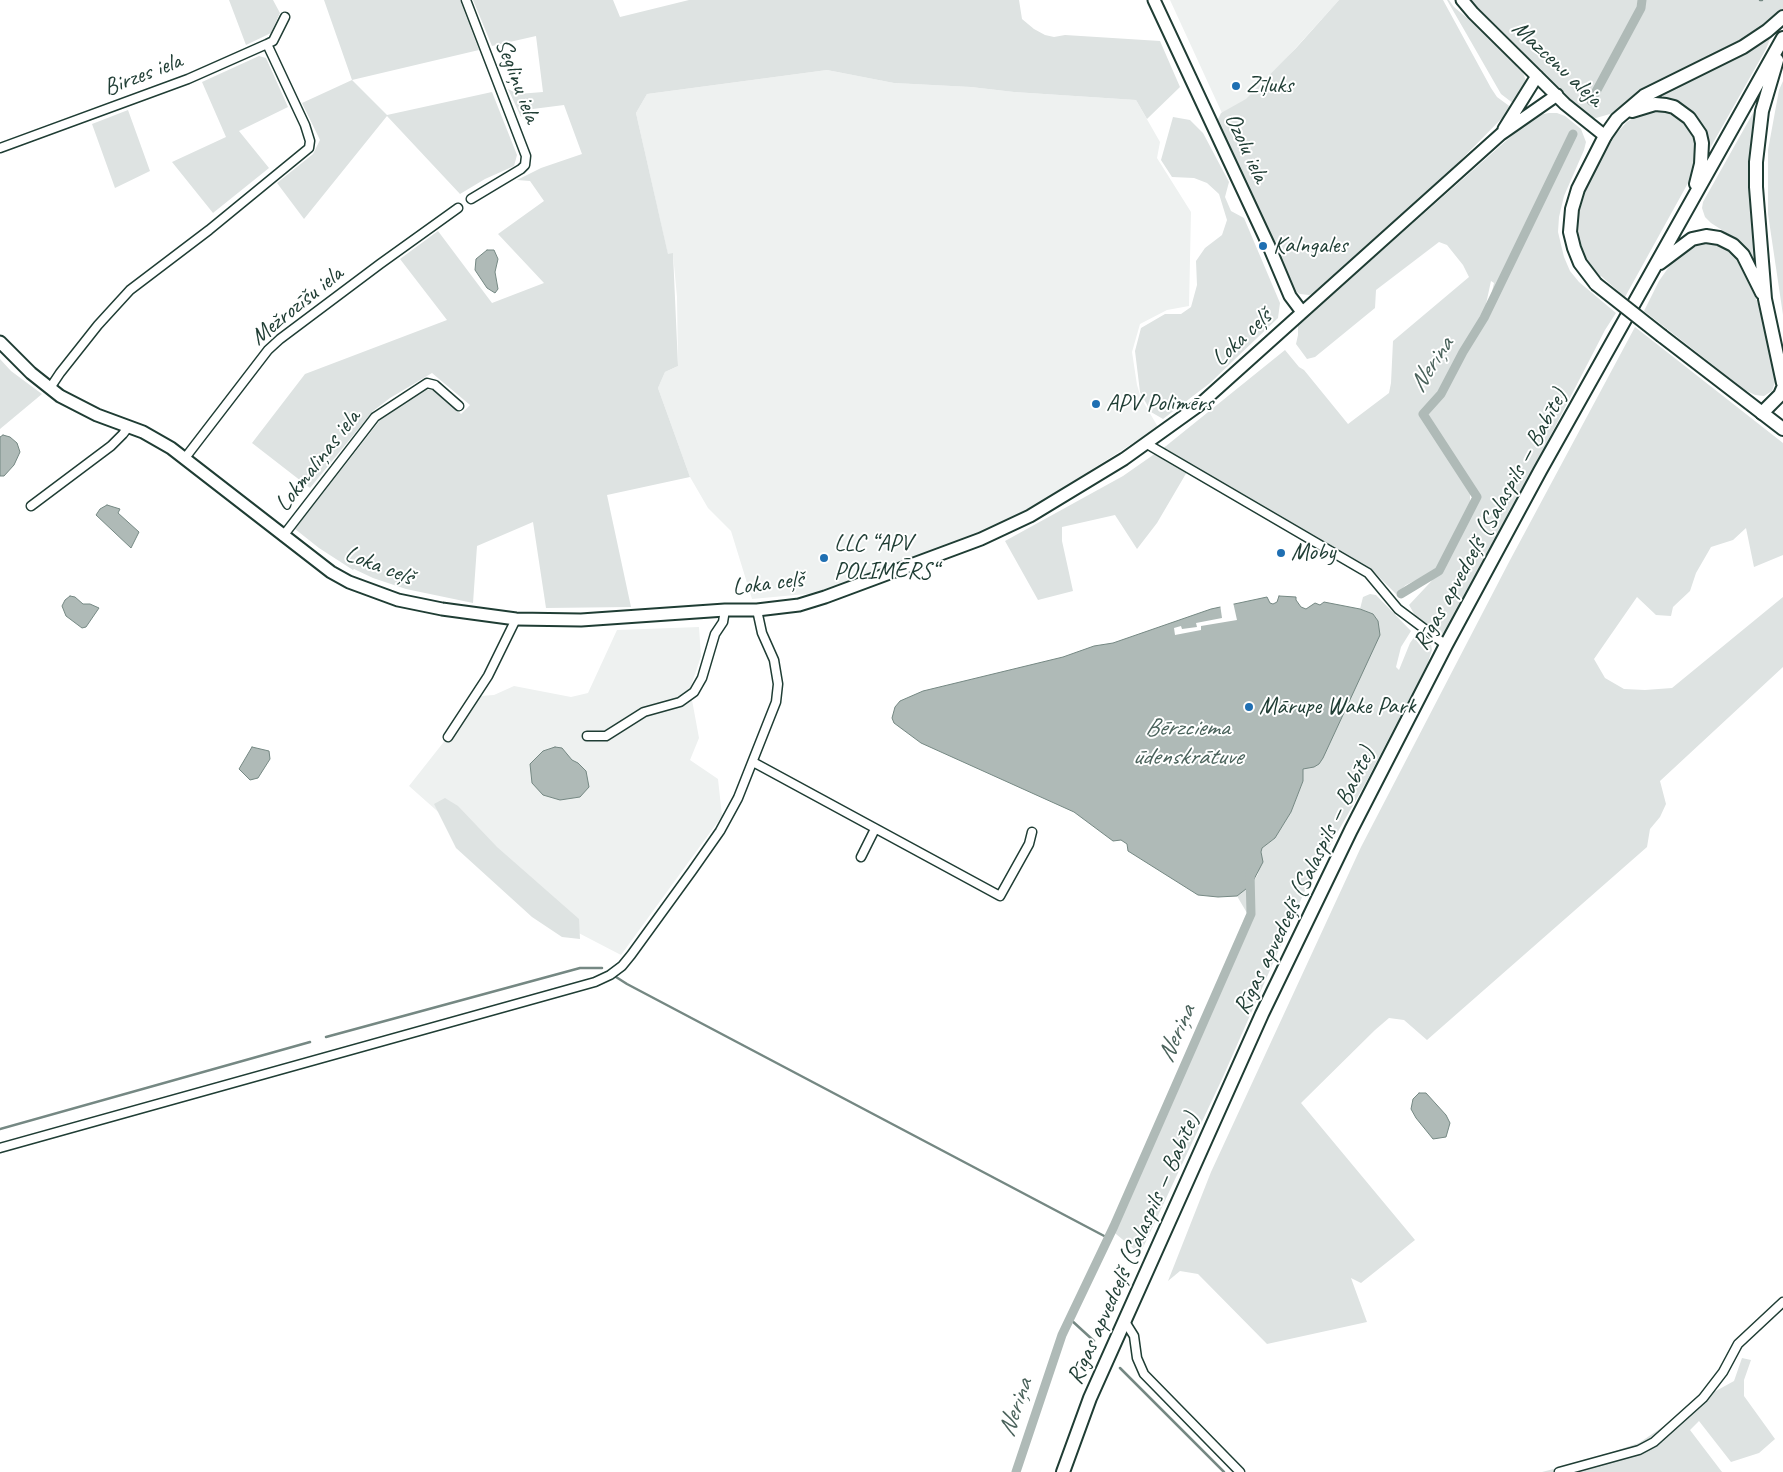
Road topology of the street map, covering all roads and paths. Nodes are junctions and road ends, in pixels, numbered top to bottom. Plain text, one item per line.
1 (466, 0) edge
2 (1154, 0) edge
3 (1462, 0) edge
4 (285, 17) dead end
5 (1783, 17) edge
6 (1783, 38) edge
7 (1783, 43) edge
8 (267, 44) junction
9 (1537, 76) junction
10 (1557, 95) junction
11 (1623, 114) junction
12 (1501, 134) junction
13 (1605, 136) junction
14 (0, 148) edge
15 (471, 199) dead end
16 (1690, 203) junction
17 (458, 208) dead end
18 (1654, 268) junction
19 (1765, 299) junction
20 (1302, 312) junction
21 (0, 342) edge
22 (1783, 383) edge
23 (50, 388) junction
24 (1783, 388) edge
25 (459, 406) dead end
26 (1762, 413) junction
27 (129, 426) junction
28 (1783, 429) edge
29 (1147, 444) junction
30 (185, 458) junction
31 (32, 506) dead end
32 (283, 536) junction
33 (725, 610) junction
34 (757, 610) junction
35 (516, 619) junction
36 (1446, 645) junction
37 (587, 736) dead end
38 (448, 737) dead end
39 (752, 762) junction
40 (875, 829) junction
41 (1032, 832) dead end
42 (861, 856) dead end
43 (0, 1148) edge
44 (1783, 1302) edge
45 (1124, 1320) junction
46 (1062, 1472) edge
47 (1240, 1472) edge
48 (1559, 1472) edge

1 - 15 street, Segliņu iela
2 - 20 main road, Ozolu iela
3 - 9 main road, Mazcenu aleja
4 - 8 street, Birzes iela
5 - 11 main road
6 - 16 main road, Rīgas apvedceļš (Salaspils — Babīte)
7 - 19 main road
8 - 14 street, Birzes iela
8 - 23 street
9 - 10 main road, Mazcenu aleja
9 - 12 main road, Loka ceļš
10 - 12 main road, Loka ceļš
10 - 13 main road, Mazcenu aleja
11 - 13 main road
11 - 16 main road
12 - 20 main road, Loka ceļš
13 - 26 main road, bridge
16 - 18 main road, Rīgas apvedceļš (Salaspils — Babīte)
17 - 30 street, Mežrozīšu iela
18 - 19 main road
18 - 36 main road, Rīgas apvedceļš (Salaspils — Babīte)
19 - 22 main road
20 - 29 main road, Loka ceļš
21 - 23 main road, Loka ceļš
23 - 27 main road, Loka ceļš
24 - 26 main road
25 - 32 street, Lokmaliņas iela
26 - 28 main road
27 - 30 main road, Loka ceļš
27 - 31 street
29 - 34 main road, Loka ceļš
29 - 36 street
30 - 32 main road, Loka ceļš
32 - 35 main road, Loka ceļš
33 - 34 main road, Loka ceļš
33 - 35 main road, Loka ceļš
33 - 37 street
34 - 39 street
35 - 38 street
36 - 45 main road, Rīgas apvedceļš (Salaspils — Babīte)
39 - 40 street
39 - 43 street
40 - 41 street
40 - 42 street
44 - 48 street
45 - 46 main road, Rīgas apvedceļš (Salaspils — Babīte)
45 - 47 street

